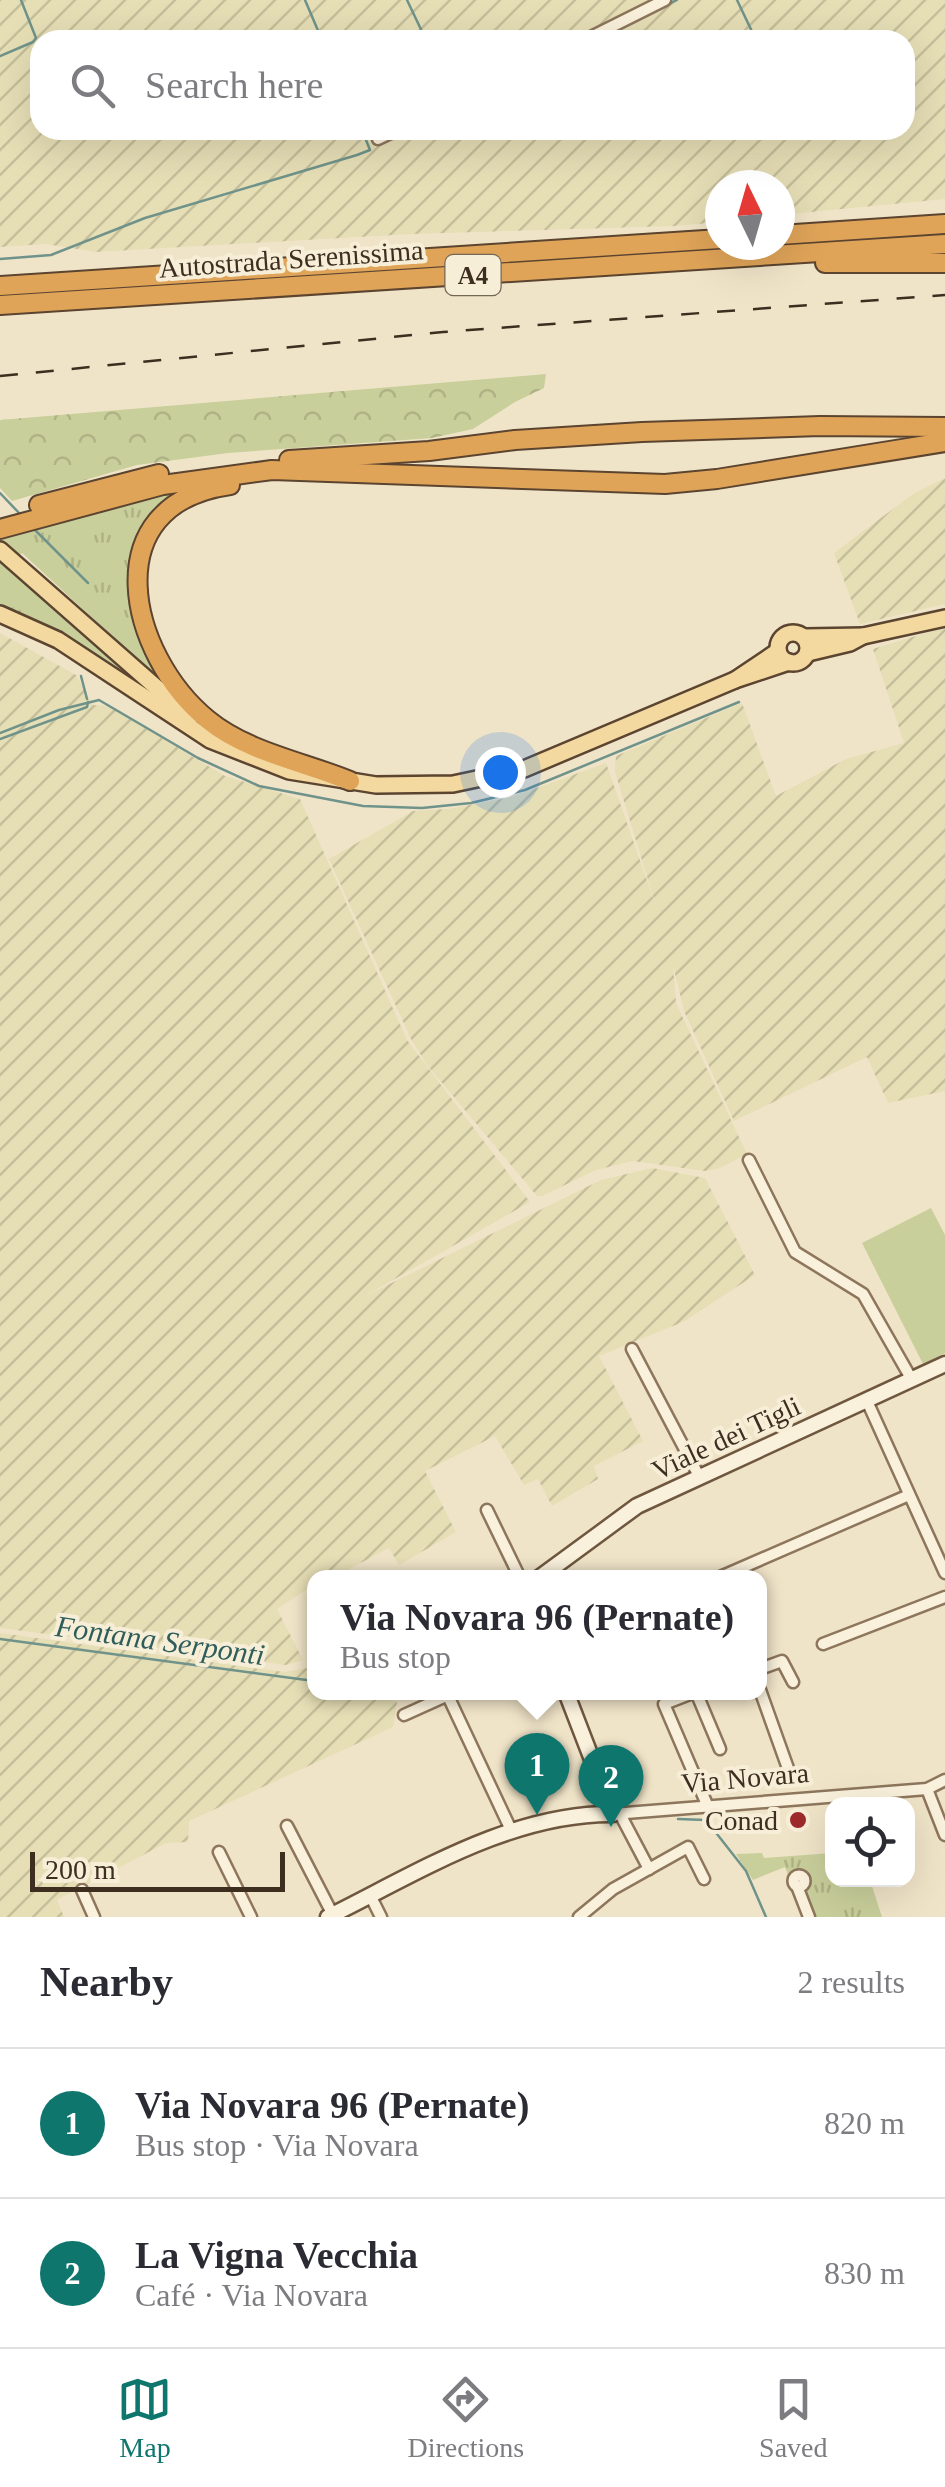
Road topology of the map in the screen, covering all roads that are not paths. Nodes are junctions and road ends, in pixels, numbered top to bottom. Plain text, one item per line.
1 (665, 0) edge
2 (606, 30) edge
3 (945, 214) edge
4 (945, 224) edge
5 (795, 233) edge
6 (795, 234) edge
7 (705, 240) edge
8 (945, 244) edge
9 (795, 254) edge
10 (705, 260) edge
11 (772, 260) edge
12 (945, 263) edge
13 (0, 286) edge
14 (0, 305) edge
15 (945, 427) edge
16 (945, 442) edge
17 (342, 471) junction
18 (18, 516) edge
19 (0, 530) edge
20 (3, 553) edge
21 (0, 614) edge
22 (945, 618) edge
23 (806, 645) junction
24 (784, 657) junction
25 (350, 781) junction
26 (749, 1160) dead end
27 (632, 1349) dead end
28 (945, 1364) edge
29 (912, 1380) junction
30 (868, 1402) junction
31 (700, 1478) junction
32 (909, 1494) junction
33 (487, 1510) dead end
34 (516, 1570) edge
35 (549, 1570) edge
36 (736, 1570) edge
37 (945, 1573) edge
38 (945, 1597) edge
39 (823, 1644) dead end
40 (767, 1666) edge
41 (793, 1682) dead end
42 (438, 1700) edge
43 (454, 1700) edge
44 (569, 1700) edge
45 (675, 1700) edge
46 (699, 1700) edge
47 (764, 1700) edge
48 (404, 1715) dead end
49 (720, 1749) dead end
50 (945, 1780) edge
51 (927, 1788) junction
52 (800, 1799) junction
53 (708, 1807) junction
54 (610, 1811) junction
55 (286, 1826) dead end
56 (512, 1832) junction
57 (945, 1835) edge
58 (218, 1852) dead end
59 (649, 1869) junction
60 (704, 1878) dead end
61 (797, 1886) dead end
62 (82, 1890) dead end
63 (371, 1897) junction
64 (330, 1916) edge
65 (94, 1917) edge
66 (251, 1917) edge
67 (381, 1917) edge
68 (579, 1917) edge
69 (809, 1917) edge

1 - 2 street
3 - 5 highway
4 - 6 highway
7 - 13 highway, Autostrada Serenissima / A4
8 - 9 highway, Autostrada Serenissima / A4
10 - 14 highway, Autostrada Serenissima / A4
11 - 12 highway
15 - 18 highway
16 - 17 highway
17 - 18 highway
17 - 25 highway
18 - 19 highway
20 - 25 main road
21 - 25 main road
22 - 23 main road
23 - 24 main road
23 - 24 main road
24 - 25 main road
26 - 29 street
27 - 31 street
28 - 29 main road, Viale dei Tigli
29 - 30 main road, Viale dei Tigli
30 - 31 main road, Viale dei Tigli
30 - 32 street
31 - 35 main road, Viale dei Tigli
32 - 36 street
32 - 37 street
33 - 34 street
38 - 39 street
40 - 41 street
42 - 48 street
43 - 56 street
44 - 54 main road
45 - 53 street
46 - 49 street
47 - 52 street
50 - 51 street, Via Novara
51 - 52 street, Via Novara
51 - 57 street
52 - 53 street, Via Novara
53 - 54 street, Via Novara
54 - 56 main road, Via Novara
54 - 59 street
55 - 64 street
56 - 63 main road, Via Novara
58 - 66 street
59 - 60 street
59 - 68 street
61 - 69 street
62 - 65 street
63 - 64 main road, Via Novara
63 - 67 street

